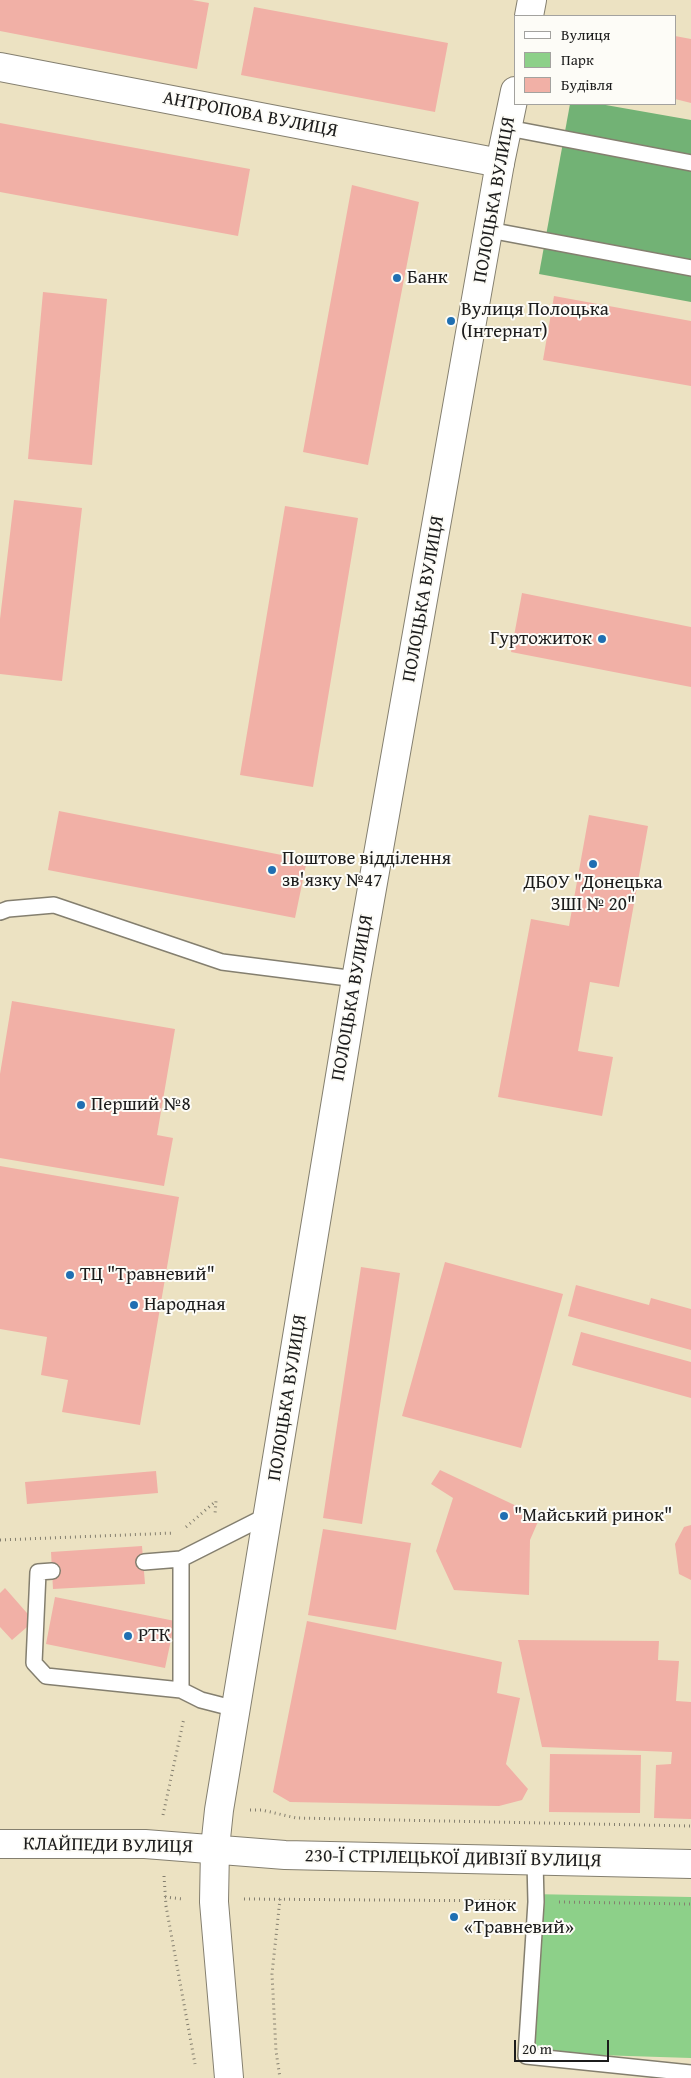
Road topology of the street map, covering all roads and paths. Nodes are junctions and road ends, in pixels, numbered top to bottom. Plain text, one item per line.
1 (532, 0) edge
2 (529, 15) edge
3 (0, 66) edge
4 (514, 96) edge
5 (508, 128) junction
6 (691, 162) edge
7 (500, 163) junction
8 (489, 230) junction
9 (691, 268) edge
10 (0, 912) edge
11 (356, 979) junction
12 (268, 1515) junction
13 (0, 1540) edge
14 (211, 1544) junction
15 (181, 1559) junction
16 (144, 1562) dead end
17 (52, 1571) dead end
18 (185, 1692) junction
19 (236, 1709) junction
20 (296, 1818) dead end
21 (691, 1826) edge
22 (0, 1844) edge
23 (163, 1845) junction
24 (215, 1848) junction
25 (535, 1861) junction
26 (691, 1864) edge
27 (249, 1899) dead end
28 (280, 1899) junction
29 (536, 1902) junction
30 (691, 1904) edge
31 (196, 2068) dead end
32 (691, 2073) edge
33 (228, 2078) edge
34 (280, 2078) edge

1 - 2 main road
3 - 7 main road, АНТРОПОВА ВУЛИЦЯ
4 - 5 main road, ПОЛОЦЬКА ВУЛИЦЯ
5 - 6 lane
5 - 7 main road, ПОЛОЦЬКА ВУЛИЦЯ
7 - 8 main road, ПОЛОЦЬКА ВУЛИЦЯ
8 - 9 lane
8 - 11 main road, ПОЛОЦЬКА ВУЛИЦЯ
10 - 11 lane
11 - 12 main road, ПОЛОЦЬКА ВУЛИЦЯ
12 - 14 lane
12 - 19 main road, ПОЛОЦЬКА ВУЛИЦЯ
13 - 14 path
14 - 15 lane
15 - 16 lane
15 - 18 lane
17 - 18 lane
18 - 19 lane
18 - 23 path
19 - 24 main road, ПОЛОЦЬКА ВУЛИЦЯ
20 - 21 path
22 - 23 main road, КЛАЙПЕДИ ВУЛИЦЯ
23 - 24 main road, КЛАЙПЕДИ ВУЛИЦЯ
23 - 31 path
24 - 25 main road, 230-Ї СТРІЛЕЦЬКОЇ ДИВІЗІЇ ВУЛИЦЯ
24 - 33 main road, ПОЛОЦЬКА ВУЛИЦЯ
25 - 26 main road, 230-Ї СТРІЛЕЦЬКОЇ ДИВІЗІЇ ВУЛИЦЯ
25 - 29 lane
27 - 28 path
28 - 29 path
28 - 34 path
29 - 30 path
29 - 32 lane

